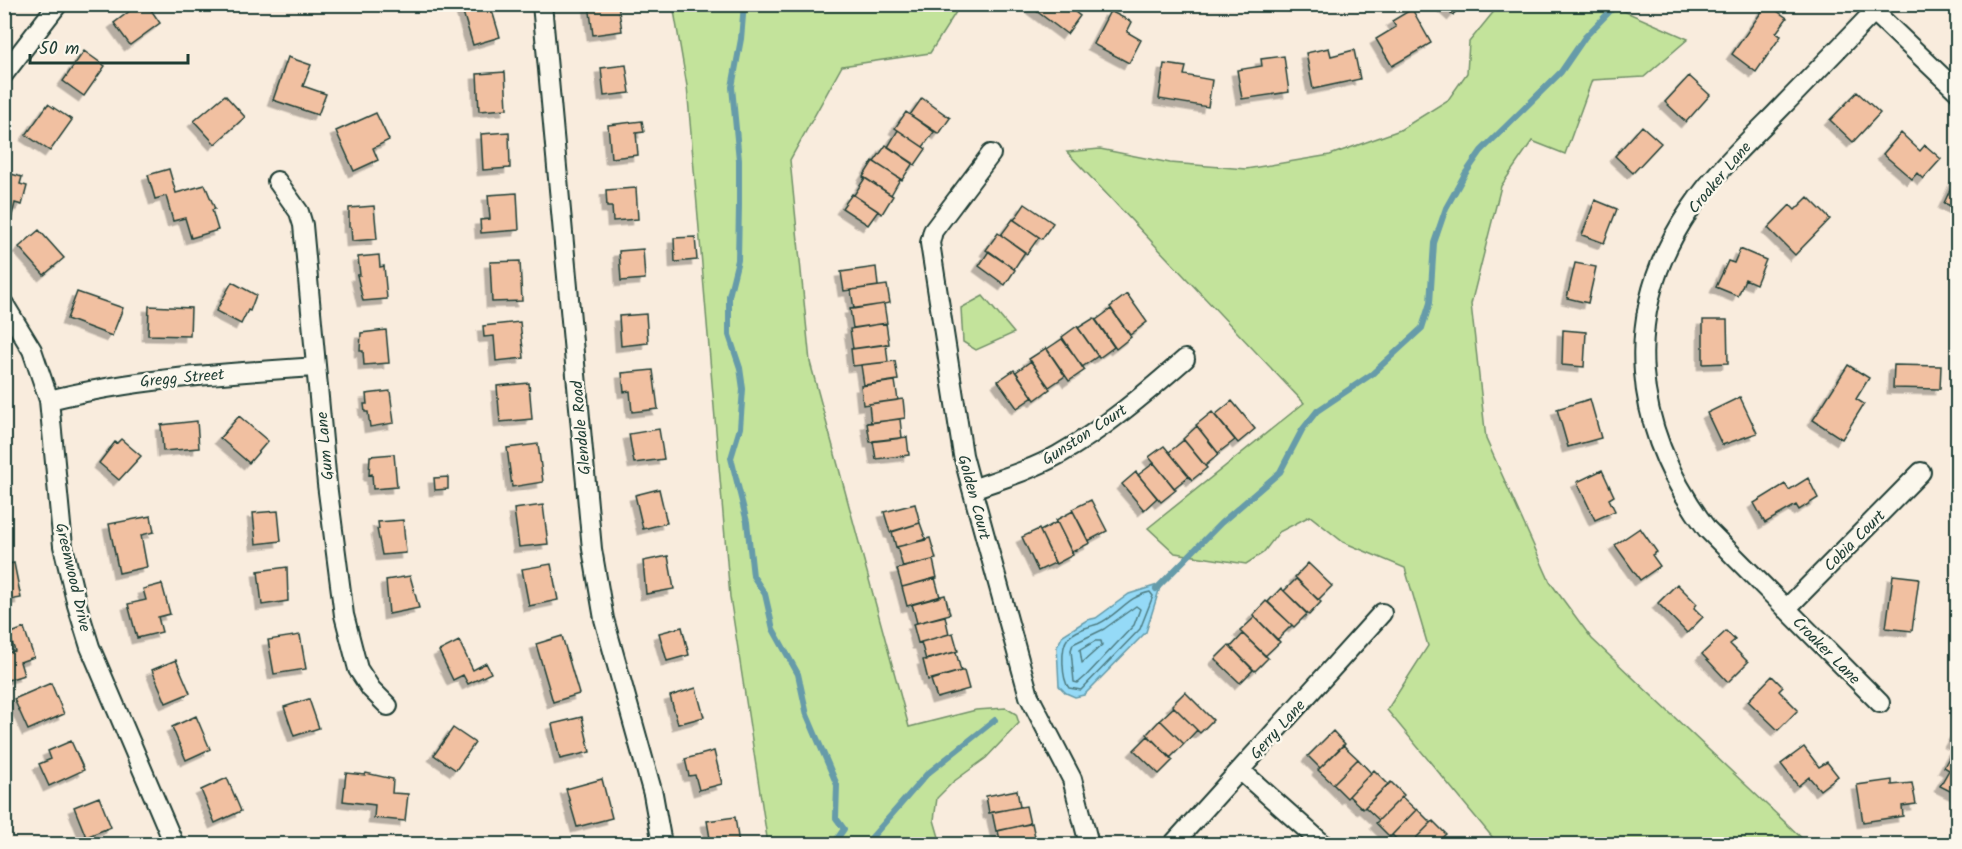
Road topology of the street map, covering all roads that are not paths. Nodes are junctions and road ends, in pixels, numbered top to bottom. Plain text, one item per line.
1 (58, 4) edge
2 (542, 4) edge
3 (1873, 7) edge
4 (4, 74) edge
5 (1958, 92) edge
6 (991, 154) dead end
7 (277, 181) dead end
8 (4, 304) edge
9 (1185, 359) dead end
10 (316, 367) junction
11 (49, 400) junction
12 (1921, 472) dead end
13 (972, 489) junction
14 (1786, 609) junction
15 (1382, 613) dead end
16 (1880, 703) dead end
17 (388, 706) dead end
18 (1240, 770) junction
19 (174, 844) edge
20 (662, 844) edge
21 (1089, 844) edge
22 (1173, 844) edge
23 (1323, 844) edge

1 - 4 street
2 - 20 street, Glendale Road
3 - 5 street
3 - 14 street, Croaker Lane
6 - 13 street, Golden Court
7 - 10 street, Gum Lane
8 - 11 street, Greenwood Drive
9 - 13 street, Gunston Court
10 - 11 street, Gregg Street
10 - 17 street, Gum Lane
11 - 19 street, Greenwood Drive
12 - 14 street, Cobia Court
13 - 21 street, Golden Court
14 - 16 street, Croaker Lane
15 - 18 street, Gerry Lane
18 - 22 street, Gerry Lane
18 - 23 street

